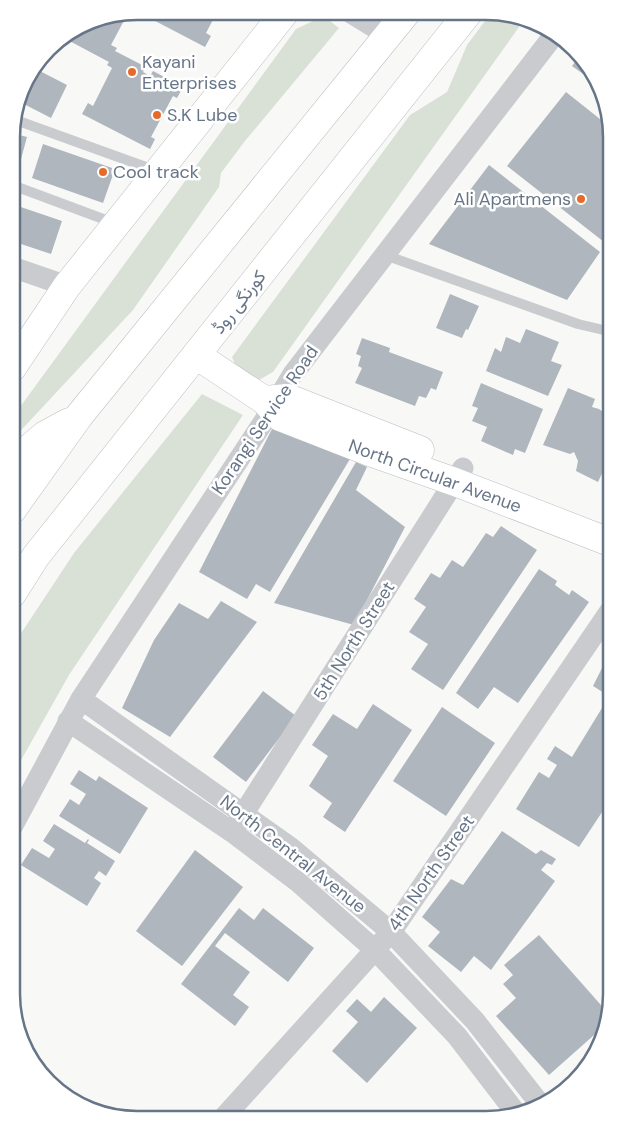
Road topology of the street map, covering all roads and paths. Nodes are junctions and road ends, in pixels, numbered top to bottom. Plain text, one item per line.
1 (279, 20) edge
2 (362, 20) edge
3 (400, 20) edge
4 (462, 20) edge
5 (387, 35) junction
6 (550, 40) edge
7 (21, 122) edge
8 (158, 171) junction
9 (20, 188) edge
10 (116, 224) junction
11 (384, 255) junction
12 (20, 269) edge
13 (67, 286) junction
14 (603, 330) edge
15 (196, 355) junction
16 (20, 356) edge
17 (271, 402) junction
18 (79, 416) junction
19 (20, 456) edge
20 (459, 475) junction
21 (20, 499) edge
22 (603, 522) edge
23 (603, 538) edge
24 (20, 581) edge
25 (603, 621) edge
26 (80, 699) junction
27 (68, 721) junction
28 (244, 813) junction
29 (20, 814) edge
30 (232, 832) junction
31 (391, 932) junction
32 (375, 950) junction
33 (537, 1100) edge
34 (512, 1108) edge
35 (229, 1111) edge

1 - 8 main road
2 - 5 street
3 - 5 main road
4 - 15 main road, کورنگی روڈ
5 - 18 main road
6 - 11 street, Korangi Service Road
7 - 8 lane
8 - 10 main road
9 - 10 lane
10 - 13 main road
11 - 14 lane
11 - 17 street, Korangi Service Road
12 - 13 street
13 - 16 main road
15 - 17 main road, North Circular Avenue
15 - 24 main road, کورنگی روڈ
17 - 20 main road, North Circular Avenue
17 - 26 street, Korangi Service Road
18 - 19 main road
18 - 21 main road
20 - 22 main road, North Circular Avenue
20 - 23 main road, North Circular Avenue
20 - 28 street, 5th North Street
25 - 31 street, 4th North Street
26 - 27 street, Korangi Service Road
26 - 28 street, North Central Avenue
27 - 29 street, Korangi Service Road
27 - 30 street, North Central Avenue
28 - 30 street, 5th North Street
28 - 31 street, North Central Avenue
30 - 32 street, North Central Avenue
31 - 32 street, 4th North Street
31 - 33 street, North Central Avenue
32 - 34 street, North Central Avenue
32 - 35 street, 4th North Street

